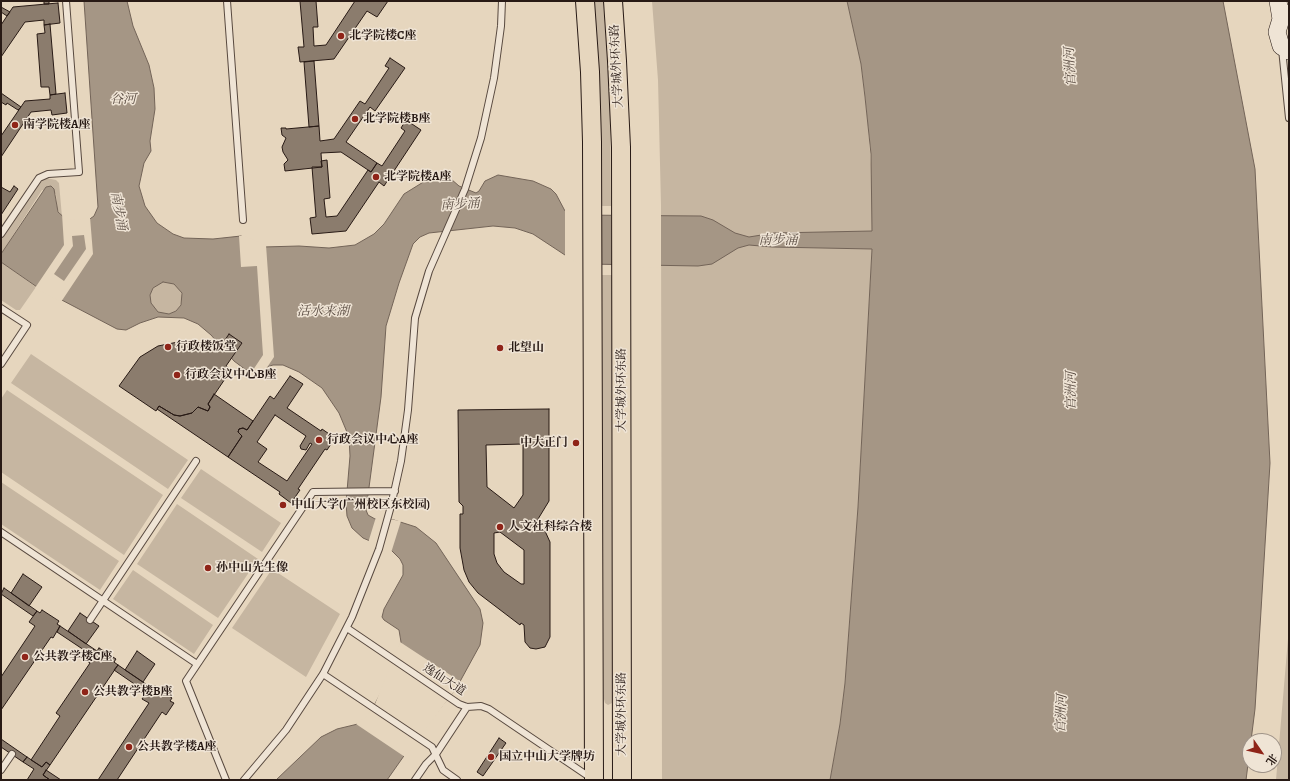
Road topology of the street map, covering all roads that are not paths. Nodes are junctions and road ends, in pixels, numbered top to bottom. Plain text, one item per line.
1 (66, 1) edge
2 (227, 1) edge
3 (502, 1) edge
4 (585, 1) edge
5 (612, 1) edge
6 (1278, 1) edge
7 (1285, 16) edge
8 (1285, 49) edge
9 (1289, 118) edge
10 (243, 220) dead end
11 (1, 234) edge
12 (1, 308) edge
13 (1, 364) edge
14 (196, 461) dead end
15 (395, 491) junction
16 (1, 532) edge
17 (103, 600) junction
18 (90, 620) dead end
19 (347, 628) junction
20 (197, 664) junction
21 (323, 674) junction
22 (466, 707) junction
23 (12, 754) dead end
24 (436, 754) junction
25 (1, 770) edge
26 (226, 780) edge
27 (244, 780) edge
28 (415, 780) edge
29 (458, 780) edge
30 (594, 780) edge
31 (622, 780) edge

1 - 11 lane
2 - 10 lane
3 - 15 lane
4 - 30 main road
5 - 31 main road, 大学城外环东路
6 - 7 street
7 - 8 street
8 - 9 lane
12 - 13 lane
14 - 17 lane
15 - 19 lane
15 - 20 lane
16 - 17 lane
17 - 18 lane
17 - 20 lane
19 - 21 lane
19 - 22 lane, 逸仙大道
20 - 26 lane
21 - 24 lane
21 - 27 lane
22 - 24 lane
22 - 30 lane, 逸仙大道
23 - 25 lane
24 - 28 lane
24 - 29 lane

